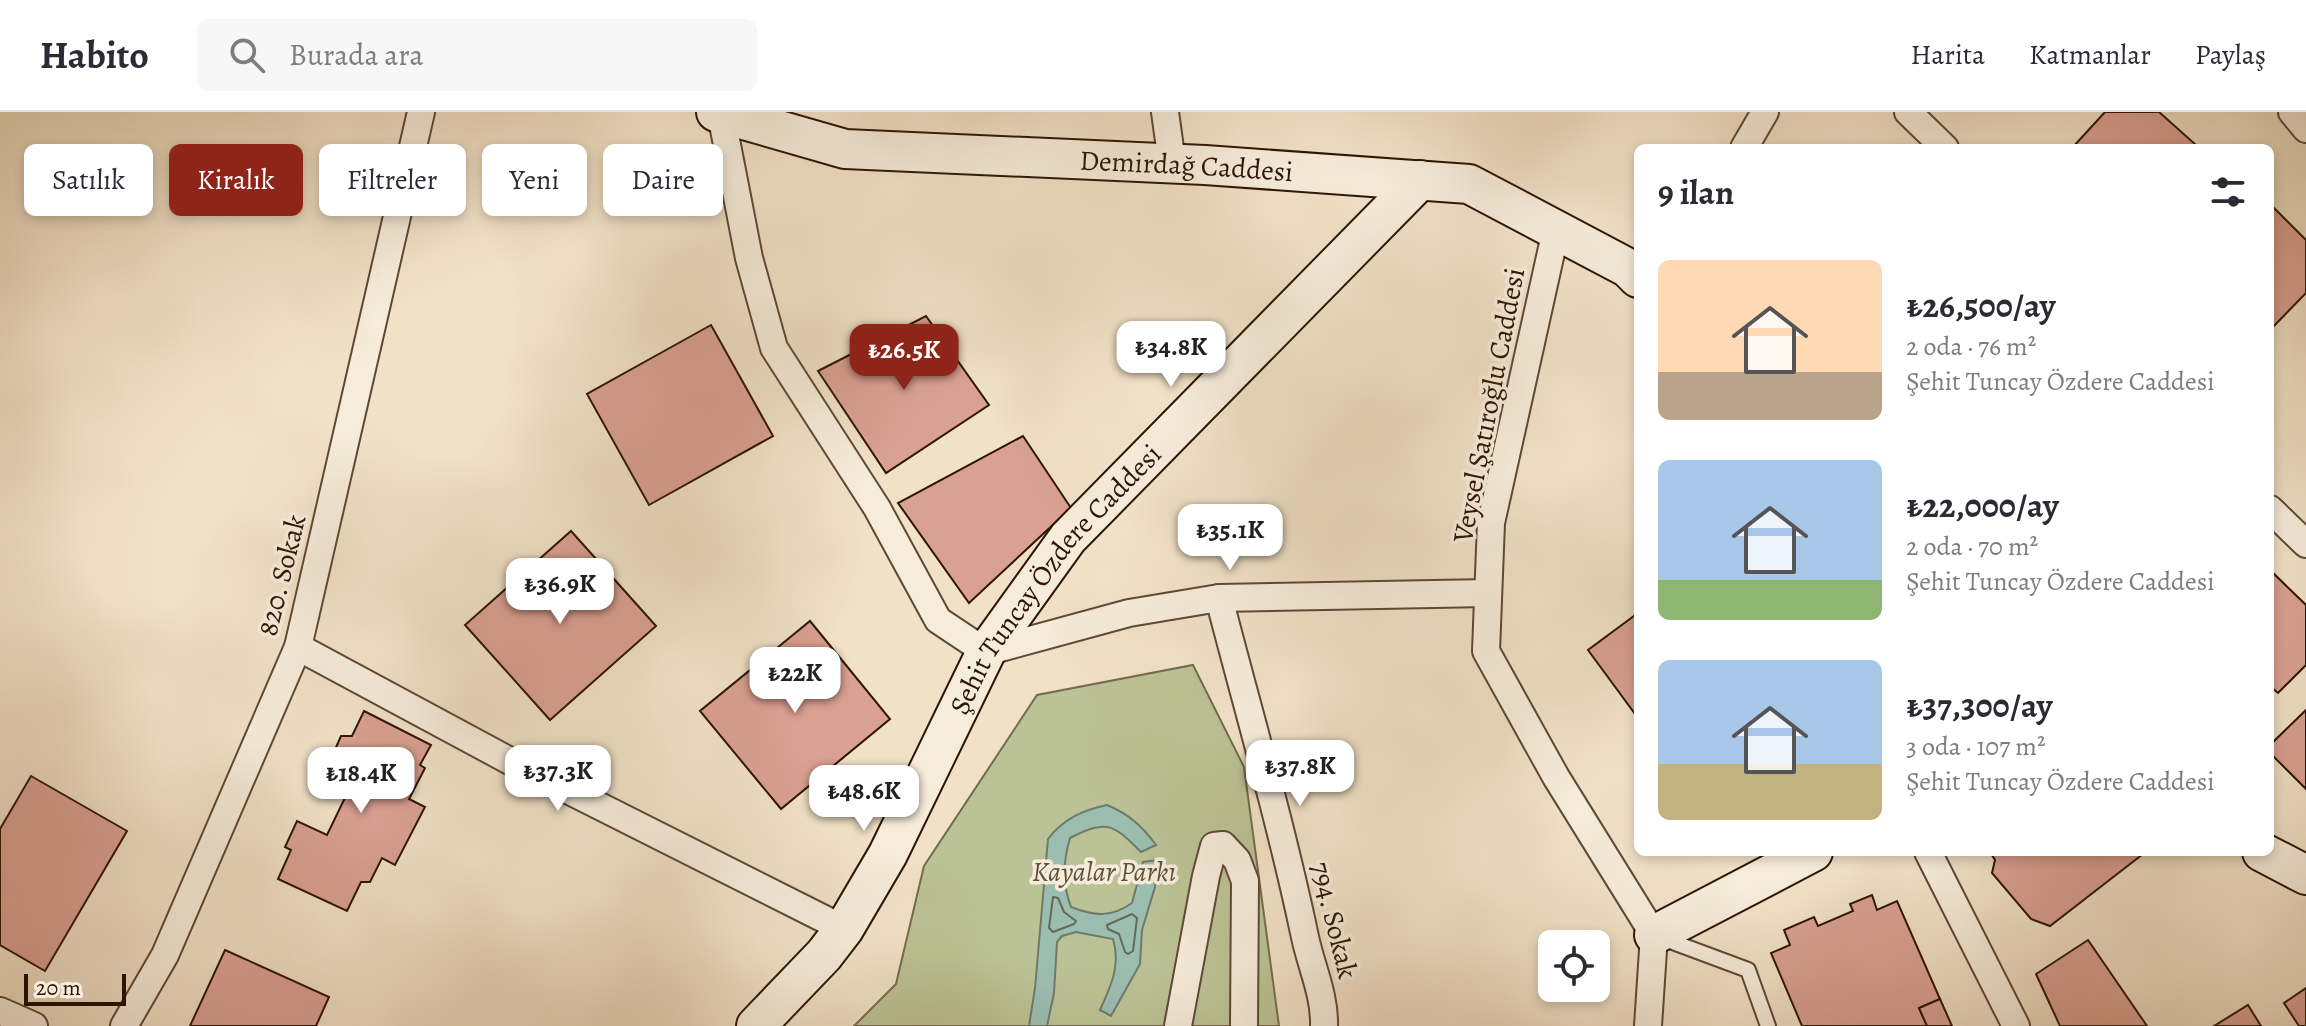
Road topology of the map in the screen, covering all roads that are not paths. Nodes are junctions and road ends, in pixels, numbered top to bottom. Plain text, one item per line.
1 (421, 112) edge
2 (1165, 112) edge
3 (1765, 112) edge
4 (1908, 112) edge
5 (2292, 112) edge
6 (719, 113) edge
7 (2306, 129) edge
8 (1746, 144) edge
9 (1941, 144) edge
10 (1172, 163) junction
11 (1420, 180) junction
12 (1556, 230) junction
13 (1634, 274) edge
14 (2274, 513) edge
15 (2306, 544) edge
16 (1488, 593) junction
17 (1219, 598) junction
18 (298, 647) junction
19 (986, 652) junction
20 (1805, 856) edge
21 (1930, 856) edge
22 (2270, 856) edge
23 (2306, 875) edge
24 (844, 929) junction
25 (1654, 935) junction
26 (0, 1011) edge
27 (1324, 1018) edge
28 (34, 1026) edge
29 (124, 1026) edge
30 (756, 1026) edge
31 (1178, 1026) edge
32 (1244, 1026) edge
33 (1346, 1026) edge
34 (1648, 1026) edge
35 (1768, 1026) edge
36 (2016, 1026) edge

1 - 18 street, 820. Sokak
2 - 10 street
3 - 8 street
4 - 9 street
5 - 7 street
6 - 10 street, Demirdağ Caddesi
6 - 19 street
10 - 11 street, Demirdağ Caddesi
11 - 12 street, Demirdağ Caddesi
11 - 19 street, Şehit Tuncay Özdere Caddesi
12 - 13 street, Demirdağ Caddesi
12 - 16 street, Veysel Şatıroğlu Caddesi
14 - 15 street
16 - 17 street
16 - 25 street, Veysel Şatıroğlu Caddesi
17 - 19 street
17 - 27 street, 794. Sokak
18 - 24 street
18 - 29 street, 820. Sokak
19 - 24 street, Şehit Tuncay Özdere Caddesi
20 - 25 street
21 - 36 street
22 - 23 street
24 - 30 street, Şehit Tuncay Özdere Caddesi
25 - 34 street
25 - 35 lane
26 - 28 street
27 - 33 street
31 - 32 street

